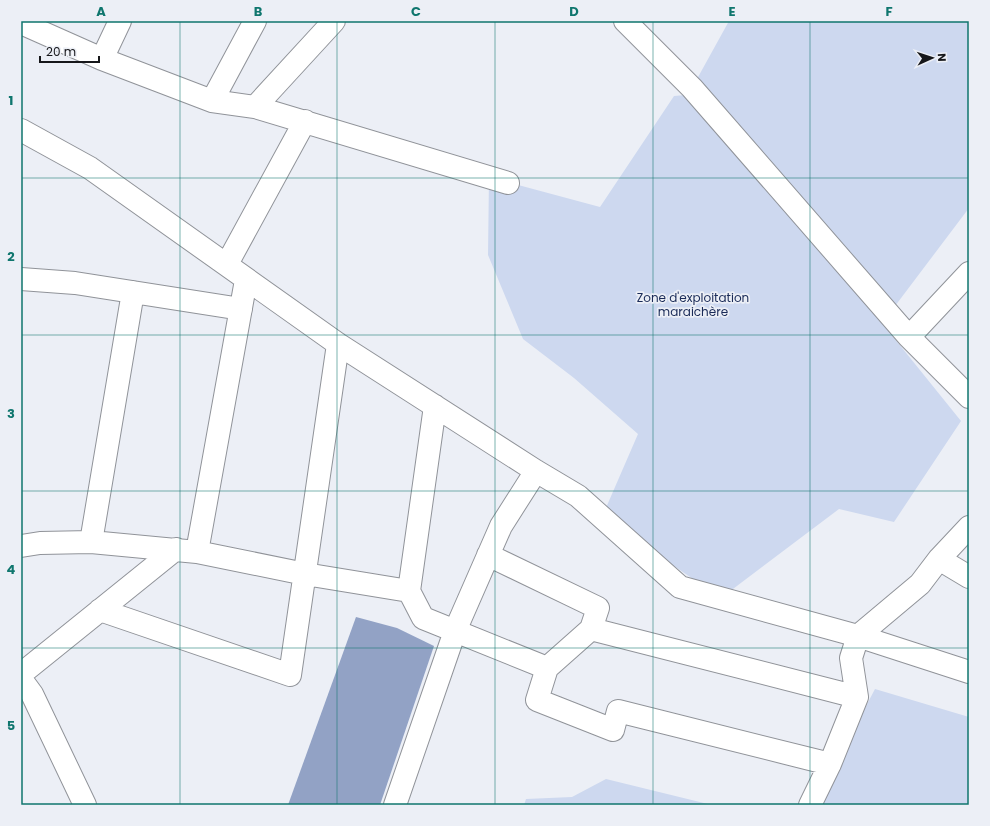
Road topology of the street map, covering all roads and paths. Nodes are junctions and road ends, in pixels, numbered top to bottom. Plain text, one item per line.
1 (120, 21) edge
2 (255, 21) edge
3 (334, 21) edge
4 (625, 21) edge
5 (30, 24) edge
6 (102, 59) junction
7 (212, 101) junction
8 (254, 107) junction
9 (305, 121) junction
10 (21, 130) edge
11 (508, 183) dead end
12 (227, 264) junction
13 (969, 273) edge
14 (21, 279) edge
15 (246, 280) junction
16 (133, 292) junction
17 (241, 309) junction
18 (909, 337) junction
19 (338, 344) junction
20 (969, 397) edge
21 (435, 406) junction
22 (536, 471) junction
23 (969, 527) edge
24 (91, 542) junction
25 (21, 546) edge
26 (187, 551) junction
27 (488, 555) junction
28 (939, 559) junction
29 (305, 574) junction
30 (969, 577) edge
31 (409, 591) junction
32 (100, 610) junction
33 (591, 629) junction
34 (455, 631) junction
35 (858, 636) junction
36 (546, 668) junction
37 (969, 672) edge
38 (21, 674) edge
39 (21, 680) edge
40 (857, 697) junction
41 (830, 764) junction
42 (85, 805) edge
43 (395, 805) edge
44 (810, 805) edge

1 - 6 street
2 - 7 street
3 - 8 street
4 - 18 street
5 - 6 street
6 - 7 street
7 - 8 street
8 - 9 street
9 - 11 street
9 - 12 street
10 - 12 street
12 - 15 street
13 - 18 street
14 - 16 street
15 - 17 street
15 - 19 street
16 - 17 street
16 - 24 street
17 - 26 street
18 - 20 street
19 - 21 street
19 - 29 street
21 - 22 street
21 - 31 street
22 - 27 street
22 - 35 street
23 - 28 street
24 - 25 street
24 - 26 street
26 - 29 street
26 - 32 street
27 - 33 street
27 - 34 street
28 - 30 street
28 - 35 street
29 - 31 street
29 - 32 street
31 - 34 street
32 - 38 street
33 - 36 street
33 - 40 street
34 - 36 street
34 - 43 street
35 - 37 street
35 - 40 street
36 - 41 street
39 - 42 street
40 - 41 street
41 - 44 street

